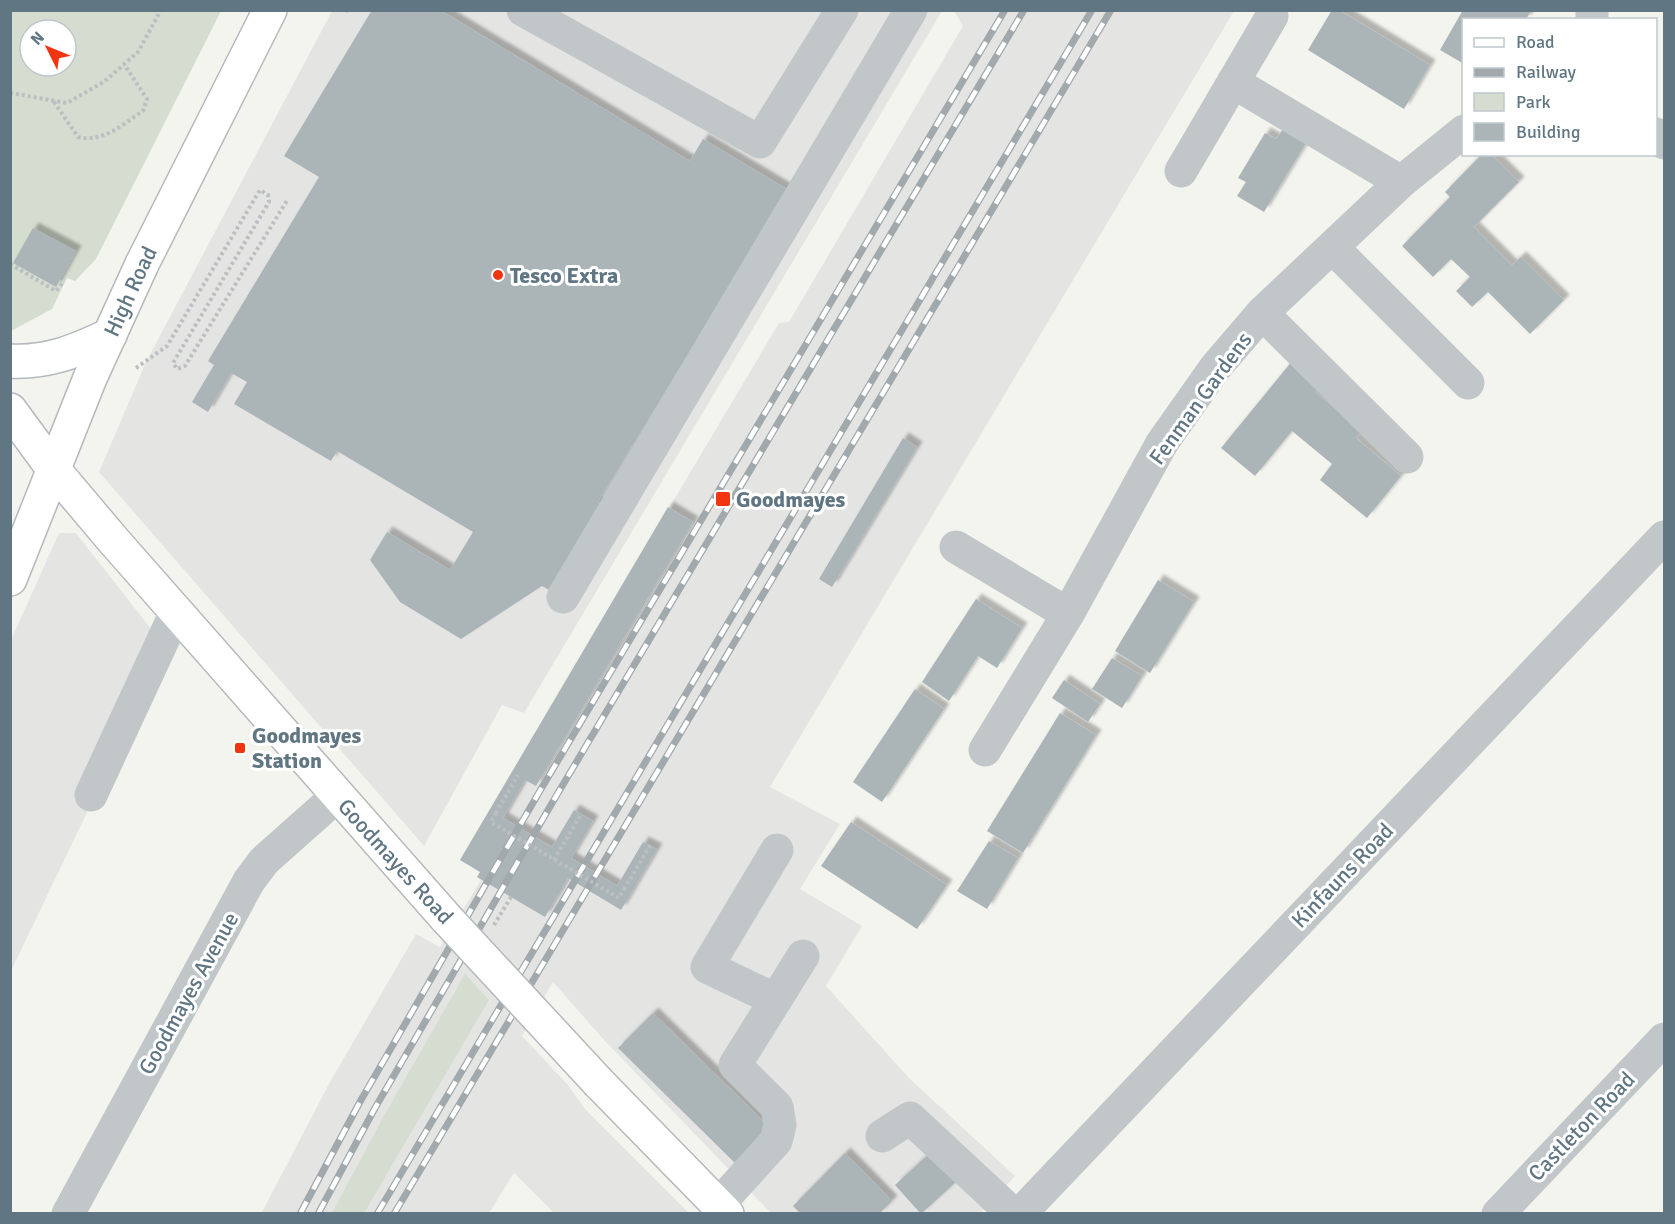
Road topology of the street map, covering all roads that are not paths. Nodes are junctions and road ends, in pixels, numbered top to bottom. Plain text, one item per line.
1 (270, 10) edge
2 (523, 10) edge
3 (842, 10) edge
4 (911, 10) edge
5 (1272, 16) dead end
6 (1233, 82) junction
7 (1462, 133) edge
8 (1181, 171) dead end
9 (1401, 182) junction
10 (1333, 248) junction
11 (1262, 313) junction
12 (110, 335) junction
13 (10, 361) edge
14 (1468, 383) dead end
15 (10, 410) edge
16 (1407, 457) dead end
17 (54, 470) junction
18 (1665, 537) edge
19 (956, 547) dead end
20 (10, 579) edge
21 (563, 597) dead end
22 (177, 612) junction
23 (1068, 614) junction
24 (985, 750) dead end
25 (91, 795) dead end
26 (337, 796) junction
27 (777, 850) dead end
28 (803, 956) dead end
29 (776, 1000) junction
30 (1665, 1039) edge
31 (882, 1137) dead end
32 (723, 1209) edge
33 (68, 1214) edge
34 (1013, 1214) edge
35 (1020, 1214) edge
36 (1498, 1214) edge

1 - 12 main road, High Road
2 - 3 street
4 - 21 street
5 - 6 street
6 - 8 street
6 - 9 street
7 - 9 street, Fenman Gardens
9 - 10 street, Fenman Gardens
10 - 11 street, Fenman Gardens
10 - 14 street
11 - 16 street
11 - 23 street, Fenman Gardens
12 - 13 main road
12 - 17 main road, High Road
15 - 17 main road, Goodmayes Road
17 - 20 main road, High Road
17 - 22 main road, Goodmayes Road
18 - 35 street, Kinfauns Road
19 - 23 street
22 - 25 street
22 - 26 main road, Goodmayes Road
23 - 24 street, Fenman Gardens
26 - 32 main road, Goodmayes Road, bridge
26 - 33 street, Goodmayes Avenue
27 - 29 street
28 - 29 street
29 - 32 street
30 - 36 street, Castleton Road
31 - 34 street

